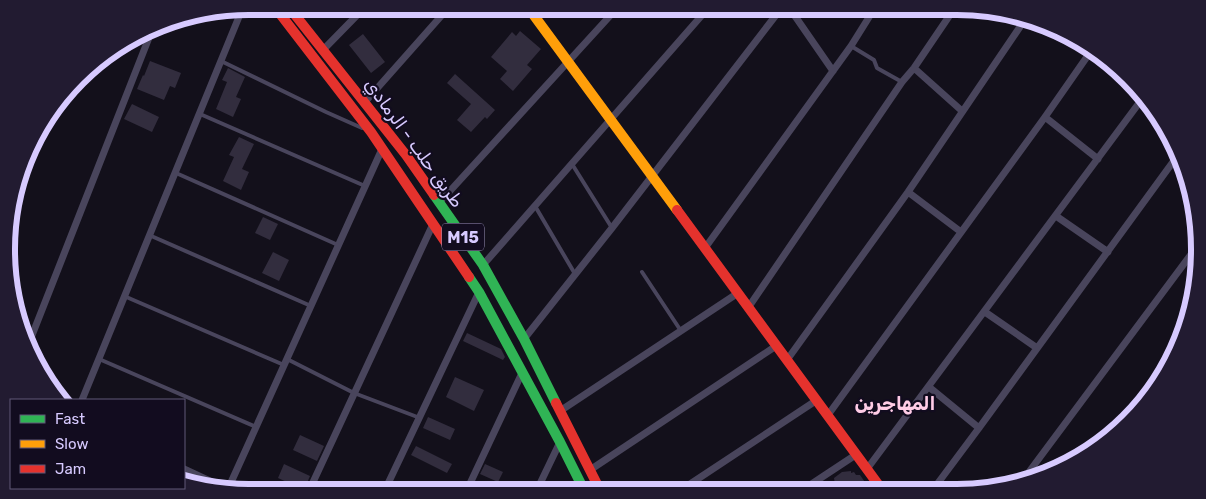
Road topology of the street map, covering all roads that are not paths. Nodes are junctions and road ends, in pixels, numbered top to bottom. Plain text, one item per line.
1 (281, 15) edge
2 (295, 15) edge
3 (357, 15) edge
4 (442, 15) edge
5 (536, 15) edge
6 (610, 15) edge
7 (702, 15) edge
8 (776, 15) edge
9 (794, 15) edge
10 (870, 15) edge
11 (950, 15) edge
12 (239, 16) edge
13 (1022, 24) edge
14 (149, 38) edge
15 (851, 46) junction
16 (324, 50) junction
17 (1087, 55) edge
18 (221, 61) junction
19 (567, 62) junction
20 (914, 68) junction
21 (833, 71) junction
22 (902, 82) junction
23 (365, 102) junction
24 (1140, 103) edge
25 (962, 111) junction
26 (200, 114) junction
27 (1045, 118) junction
28 (610, 119) junction
29 (372, 132) junction
30 (382, 149) junction
31 (1098, 159) junction
32 (1174, 161) edge
33 (572, 164) junction
34 (175, 172) junction
35 (652, 176) junction
36 (365, 186) junction
37 (908, 192) junction
38 (439, 203) junction
39 (535, 206) junction
40 (1056, 216) junction
41 (434, 224) junction
42 (612, 228) junction
43 (961, 232) junction
44 (150, 235) junction
45 (338, 245) junction
46 (705, 248) junction
47 (1108, 252) junction
48 (1191, 255) edge
49 (483, 266) junction
50 (642, 272) dead end
51 (575, 274) junction
52 (479, 292) junction
53 (738, 293) junction
54 (124, 296) junction
55 (311, 306) junction
56 (748, 308) junction
57 (985, 312) junction
58 (681, 331) junction
59 (32, 336) edge
60 (524, 339) junction
61 (776, 346) junction
62 (1037, 348) junction
63 (99, 358) junction
64 (787, 360) junction
65 (286, 362) junction
66 (523, 372) junction
67 (929, 388) junction
68 (354, 392) junction
69 (82, 399) edge
70 (817, 400) junction
71 (560, 411) junction
72 (828, 415) junction
73 (420, 418) junction
74 (256, 427) junction
75 (979, 428) junction
76 (560, 442) junction
77 (857, 454) junction
78 (185, 469) edge
79 (867, 469) junction
80 (590, 470) junction
81 (1028, 473) edge
82 (207, 480) edge
83 (230, 483) edge
84 (312, 484) edge
85 (388, 484) edge
86 (470, 484) edge
87 (540, 484) edge
88 (581, 484) edge
89 (597, 484) edge
90 (690, 484) edge
91 (812, 484) edge
92 (878, 484) edge
93 (937, 484) edge

1 - 29 main road, طريق حلب - الرمادي / M15
2 - 16 main road, طريق حلب - الرمادي / M15
3 - 16 street
4 - 23 street
5 - 19 main road
6 - 19 street
7 - 28 street
8 - 35 street
9 - 21 street
10 - 15 street
11 - 20 street
12 - 18 street
13 - 25 street
14 - 59 street
15 - 21 street
15 - 22 lane
16 - 23 main road, طريق حلب - الرمادي / M15
17 - 27 street
18 - 26 street
18 - 29 lane
19 - 28 main road
19 - 38 street
20 - 22 street
20 - 25 street
21 - 46 street
22 - 56 street
23 - 38 main road, طريق حلب - الرمادي / M15
24 - 31 street
25 - 37 street
26 - 34 street
26 - 36 lane
27 - 31 street
27 - 43 street
28 - 33 street
28 - 35 main road
29 - 30 main road, طريق حلب - الرمادي / M15
30 - 36 street
30 - 41 main road, طريق حلب - الرمادي / M15
31 - 40 street
32 - 47 street
33 - 39 street
33 - 42 lane
34 - 44 street
34 - 45 lane
35 - 42 street
35 - 46 main road
36 - 45 street
37 - 43 street
37 - 64 street
38 - 49 main road, طريق حلب - الرمادي / M15
39 - 49 street
39 - 51 lane
40 - 47 street
40 - 57 street
41 - 52 main road, طريق حلب - الرمادي / M15
41 - 68 street
42 - 51 street
43 - 72 street
44 - 54 street
44 - 55 lane
45 - 55 street
46 - 53 main road
47 - 62 street
48 - 81 street
49 - 60 main road, طريق حلب - الرمادي / M15
50 - 58 lane
51 - 60 street
52 - 66 main road, طريق حلب - الرمادي / M15
52 - 73 street
53 - 56 main road
53 - 58 street
54 - 63 street
54 - 65 lane
55 - 65 street
56 - 61 main road
57 - 62 street
57 - 67 street
58 - 71 street
60 - 71 main road, طريق حلب - الرمادي / M15
61 - 64 main road
61 - 80 street
62 - 75 street
63 - 69 street
63 - 74 lane
64 - 70 main road
65 - 68 lane
65 - 74 street
66 - 76 main road, طريق حلب - الرمادي / M15
66 - 86 street
67 - 75 street
67 - 79 street
68 - 73 lane
68 - 84 street
70 - 72 main road
70 - 90 street
71 - 80 main road, طريق حلب - الرمادي / M15
72 - 77 main road
73 - 85 street
74 - 83 street
75 - 93 street
76 - 87 street
76 - 88 main road, طريق حلب - الرمادي / M15
77 - 79 main road
77 - 91 street
78 - 82 street
79 - 92 main road
80 - 89 main road, طريق حلب - الرمادي / M15

